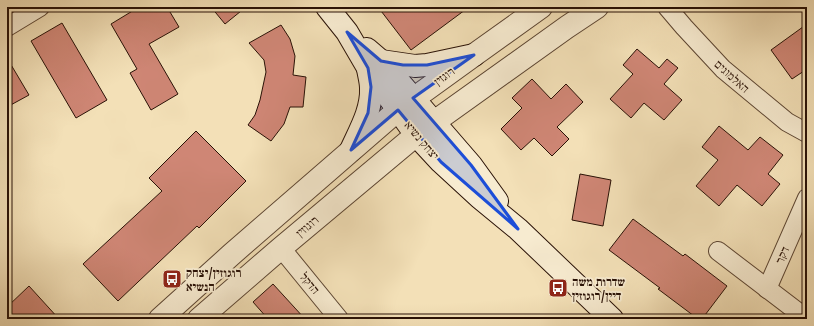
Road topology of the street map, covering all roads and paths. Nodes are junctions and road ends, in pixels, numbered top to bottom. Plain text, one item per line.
1 (40, 7) edge
2 (327, 7) edge
3 (541, 7) edge
4 (597, 7) edge
5 (667, 7) edge
6 (7, 27) edge
7 (474, 54) junction
8 (374, 64) junction
9 (405, 104) junction
10 (424, 128) junction
11 (807, 133) edge
12 (351, 150) junction
13 (807, 198) edge
14 (281, 248) junction
15 (718, 251) dead end
16 (767, 289) junction
17 (160, 319) edge
18 (199, 319) edge
19 (339, 319) edge
20 (612, 319) edge
21 (807, 319) edge

1 - 6 street
2 - 8 street, יצחק נשיא
3 - 7 street, רוגזין
4 - 10 street
5 - 11 street, האלמוגים
7 - 8 street
7 - 9 street, רוגזין
8 - 9 street, יצחק נשיא
8 - 12 street
9 - 10 street, יצחק נשיא
9 - 12 street, רוגזין
10 - 14 street, רוגוזין
10 - 20 street, יצחק נשיא
12 - 17 street
13 - 16 street, דקר
14 - 18 street, רוגוזין
14 - 19 street, הדקל
15 - 16 street
16 - 21 street

